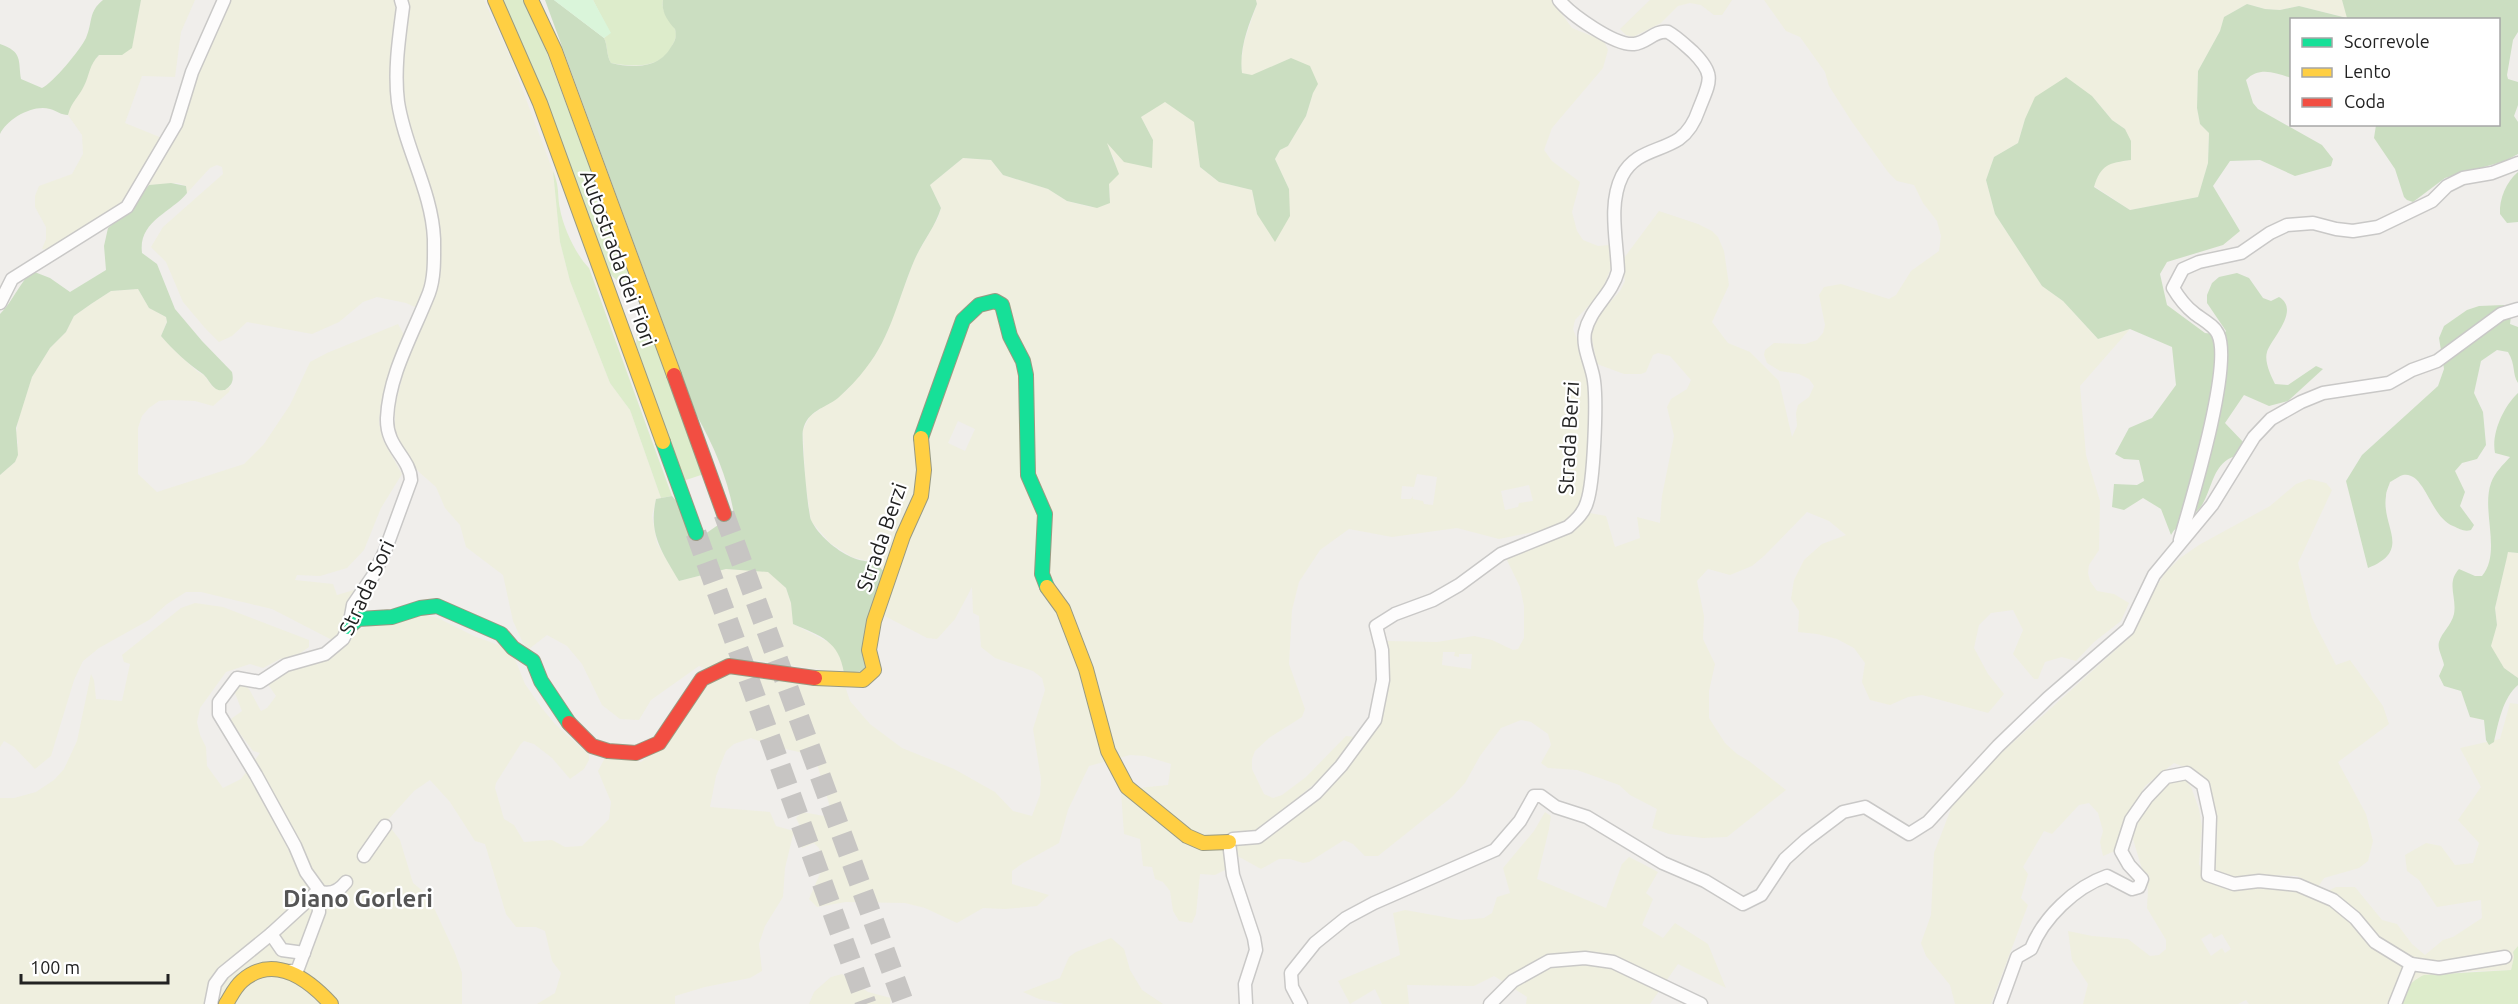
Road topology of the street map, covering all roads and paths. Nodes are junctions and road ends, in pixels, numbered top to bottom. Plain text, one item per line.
1 (224, 0) edge
2 (401, 0) edge
3 (495, 0) edge
4 (531, 0) edge
5 (1558, 0) edge
6 (2518, 163) edge
7 (0, 303) edge
8 (2518, 309) edge
9 (724, 514) tunnel mouth
10 (696, 533) tunnel mouth
11 (2179, 544) junction
12 (349, 627) junction
13 (385, 826) dead end
14 (1229, 842) junction
15 (364, 856) dead end
16 (346, 882) dead end
17 (318, 891) junction
18 (271, 934) junction
19 (304, 953) junction
20 (2505, 957) dead end
21 (2411, 964) junction
22 (290, 971) junction
23 (211, 1004) edge
24 (226, 1004) edge
25 (331, 1004) edge
26 (1246, 1004) edge
27 (1301, 1004) edge
28 (1490, 1004) edge
29 (1701, 1004) edge
30 (2000, 1004) edge
31 (2395, 1004) edge

1 - 7 street
2 - 12 street, Strada Sori
3 - 10 main road, Autostrada dei Fiori
4 - 9 main road, Autostrada dei Fiori
5 - 14 street, Strada Berzi
6 - 11 street
8 - 11 street
11 - 27 street
12 - 14 main road, Strada Berzi
12 - 17 street, Strada Sori
13 - 15 street
14 - 26 street
16 - 17 street
17 - 18 street
17 - 19 street
18 - 19 street
18 - 23 street
19 - 22 street
20 - 21 street
21 - 30 street
21 - 31 street
22 - 24 main road
22 - 25 main road
28 - 29 street

